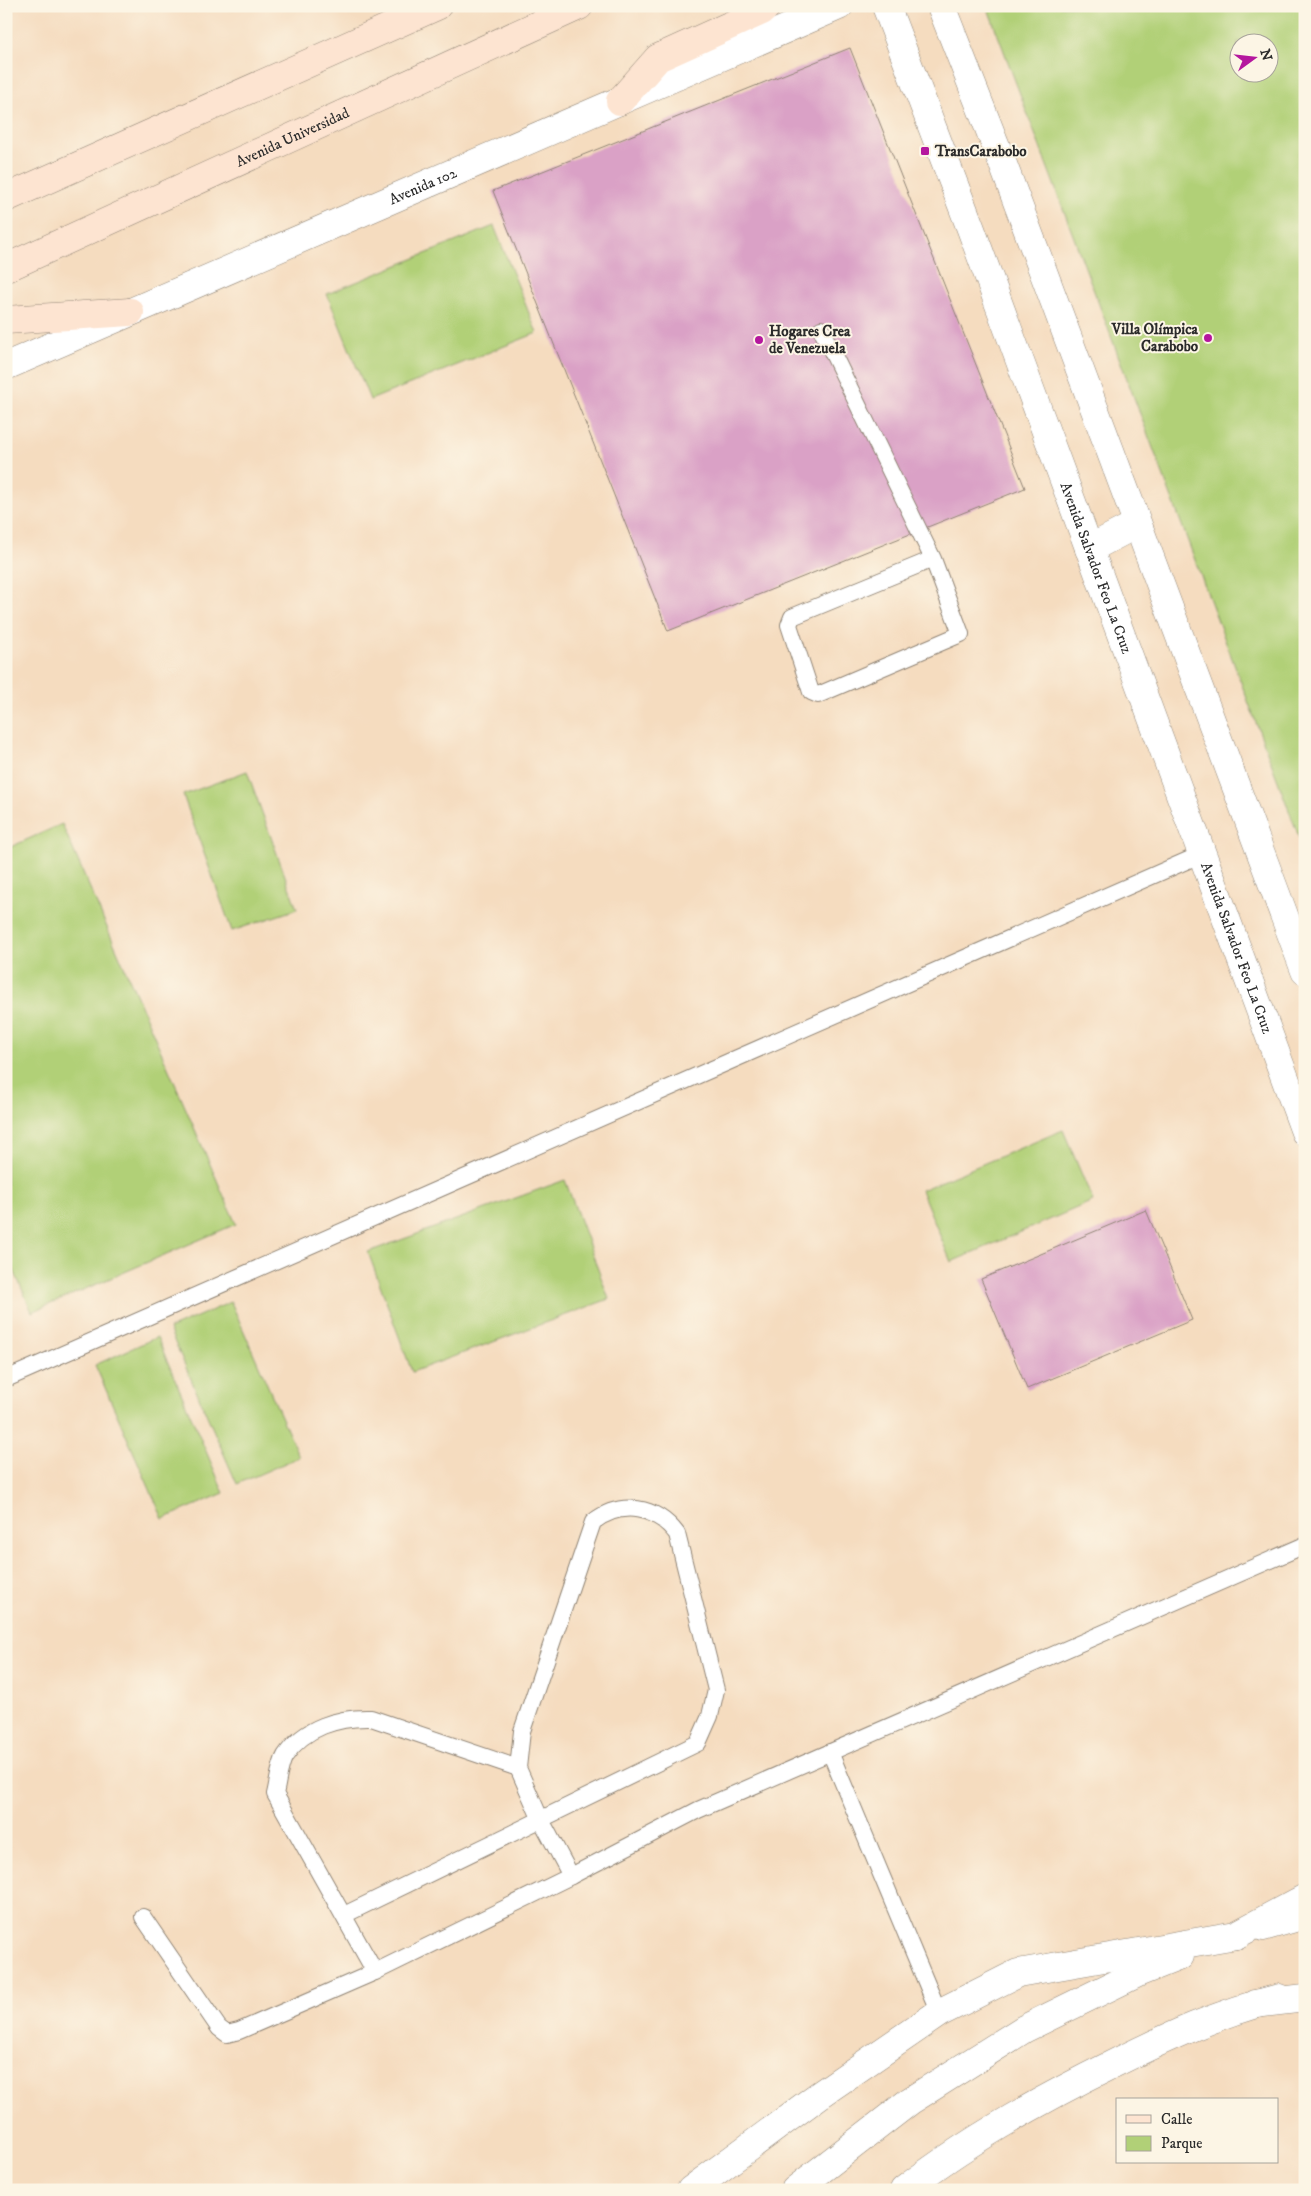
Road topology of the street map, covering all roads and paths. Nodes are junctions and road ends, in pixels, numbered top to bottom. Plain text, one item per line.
1 (437, 6) edge
2 (579, 6) edge
3 (767, 6) edge
4 (839, 6) edge
5 (886, 6) edge
6 (941, 6) edge
7 (620, 101) junction
8 (6, 198) edge
9 (6, 268) edge
10 (130, 312) junction
11 (6, 320) edge
12 (821, 329) dead end
13 (6, 366) edge
14 (1137, 524) junction
15 (1089, 549) junction
16 (933, 559) junction
17 (1202, 854) junction
18 (1305, 971) edge
19 (1305, 1132) edge
20 (6, 1378) edge
21 (1305, 1545) edge
22 (830, 1752) junction
23 (518, 1768) junction
24 (540, 1818) junction
25 (571, 1876) junction
26 (1305, 1898) edge
27 (344, 1915) junction
28 (1305, 1915) edge
29 (143, 1918) dead end
30 (1236, 1935) junction
31 (375, 1972) junction
32 (1305, 1992) edge
33 (1305, 1998) edge
34 (1255, 2004) junction
35 (939, 2013) junction
36 (691, 2190) edge
37 (795, 2190) edge
38 (904, 2190) edge

1 - 8 main road
2 - 9 main road, Avenida Universidad
3 - 7 main road
4 - 7 street, Avenida 102
5 - 15 street, Avenida Salvador Feo La Cruz
6 - 14 street
7 - 10 street, Avenida 102
10 - 11 main road
10 - 13 street, Avenida 102
12 - 16 lane
14 - 15 street
14 - 18 street
15 - 17 street, Avenida Salvador Feo La Cruz
16 - 16 lane
17 - 19 street, Avenida Salvador Feo La Cruz
17 - 20 lane
21 - 22 lane
22 - 25 lane
22 - 35 lane
23 - 24 lane
23 - 24 lane
23 - 27 lane
24 - 25 lane
24 - 27 lane
25 - 31 lane
26 - 30 street
27 - 31 lane
28 - 30 street
29 - 31 lane
30 - 35 street
30 - 37 street
32 - 34 street
33 - 34 street
34 - 38 street
35 - 36 street

